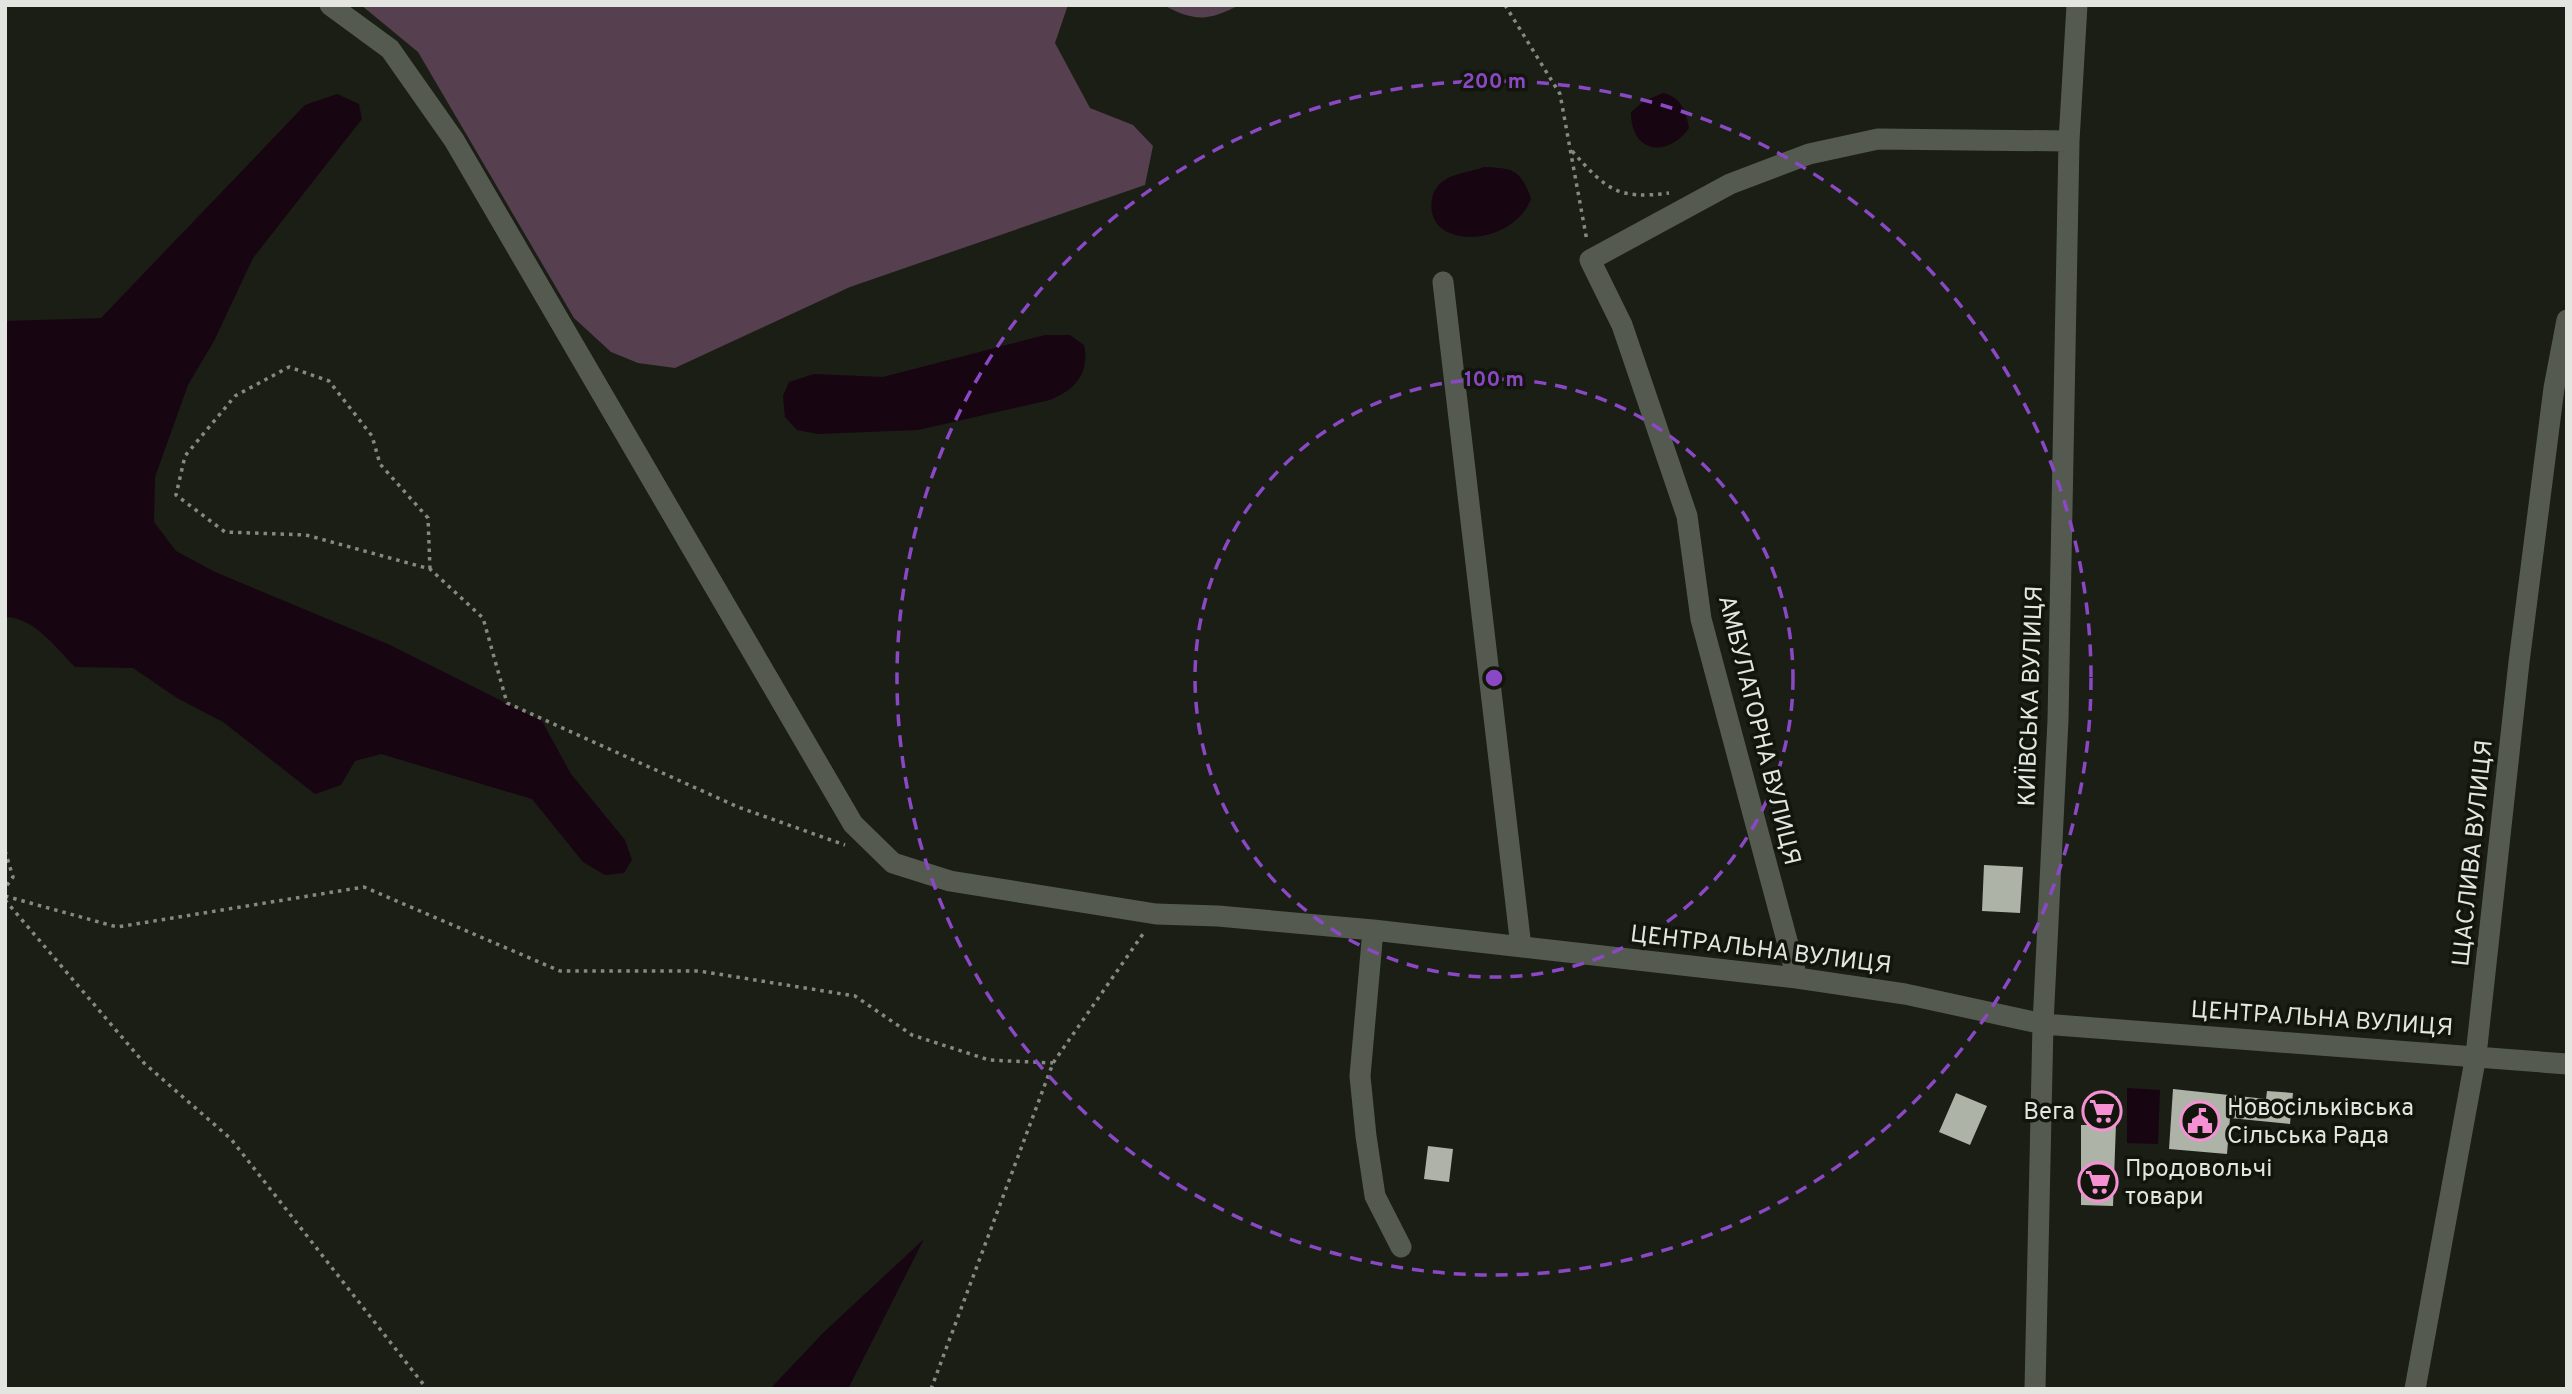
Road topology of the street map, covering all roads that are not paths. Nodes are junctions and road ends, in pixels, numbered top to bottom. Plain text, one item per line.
1 (330, 5) edge
2 (2077, 5) edge
3 (2068, 141) junction
4 (1443, 282) dead end
5 (2567, 320) edge
6 (1373, 930) junction
7 (1521, 947) junction
8 (1797, 978) junction
9 (2043, 1024) junction
10 (2476, 1055) junction
11 (2567, 1064) edge
12 (1402, 1247) dead end
13 (2035, 1389) edge
14 (2415, 1389) edge

1 - 6 street, ЦЕНТРАЛЬНА ВУЛИЦЯ
2 - 3 street, КИЇВСЬКА ВУЛИЦЯ
3 - 8 street, АМБУЛАТОРНА ВУЛИЦЯ
3 - 9 street, КИЇВСЬКА ВУЛИЦЯ
4 - 7 street
5 - 10 street, ЩАСЛИВА ВУЛИЦЯ
6 - 7 street, ЦЕНТРАЛЬНА ВУЛИЦЯ
6 - 12 street
7 - 8 street, ЦЕНТРАЛЬНА ВУЛИЦЯ
8 - 9 street, ЦЕНТРАЛЬНА ВУЛИЦЯ
9 - 10 street, ЦЕНТРАЛЬНА ВУЛИЦЯ
9 - 13 street, КИЇВСЬКА ВУЛИЦЯ
10 - 11 street, ЦЕНТРАЛЬНА ВУЛИЦЯ
10 - 14 street, ЩАСЛИВА ВУЛИЦЯ

